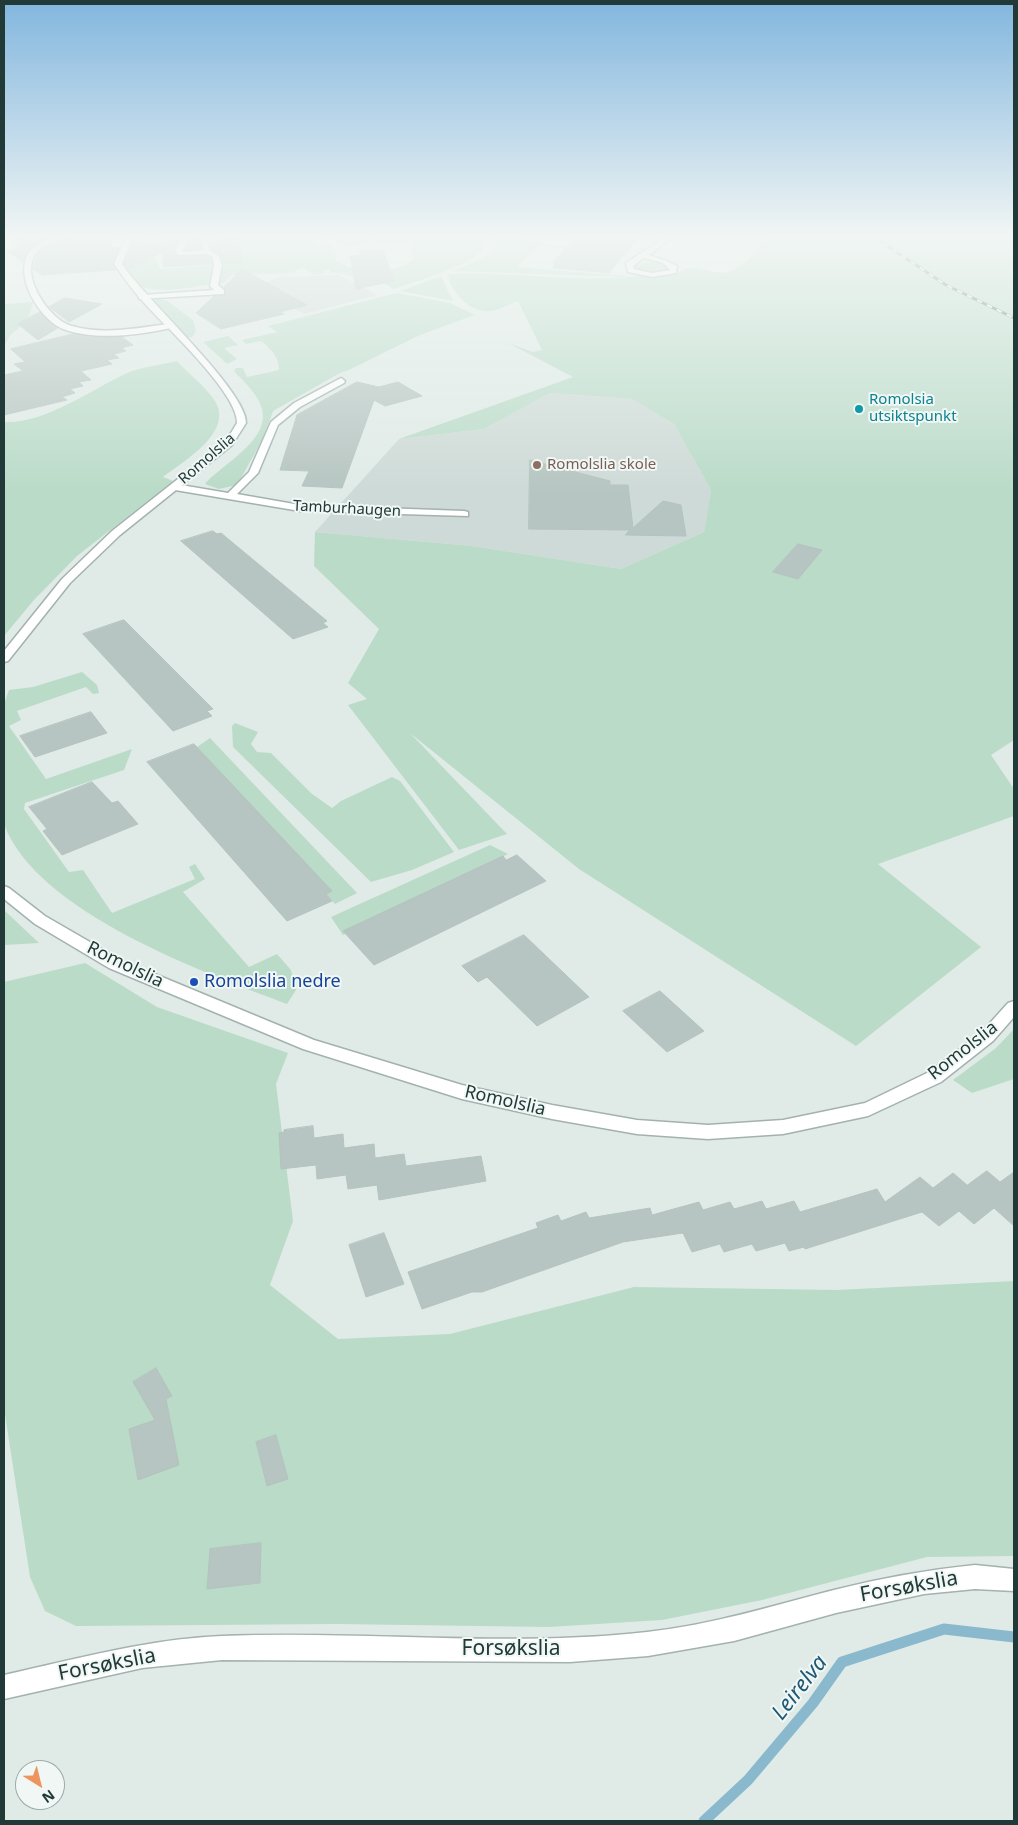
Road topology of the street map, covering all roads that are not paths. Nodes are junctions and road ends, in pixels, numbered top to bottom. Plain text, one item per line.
1 (57, 322) edge
2 (165, 322) edge
3 (168, 326) junction
4 (341, 381) dead end
5 (175, 487) junction
6 (230, 496) junction
7 (464, 514) dead end
8 (4, 658) edge
9 (4, 890) edge
10 (1014, 1007) edge
11 (1014, 1580) edge
12 (4, 1687) edge

1 - 3 street
2 - 3 street, Romolslia
3 - 5 street, Romolslia
4 - 6 street
5 - 6 street, Tamburhaugen
5 - 8 street, Romolslia
6 - 7 street, Tamburhaugen
9 - 10 street, Romolslia
11 - 12 street, Forsøkslia

